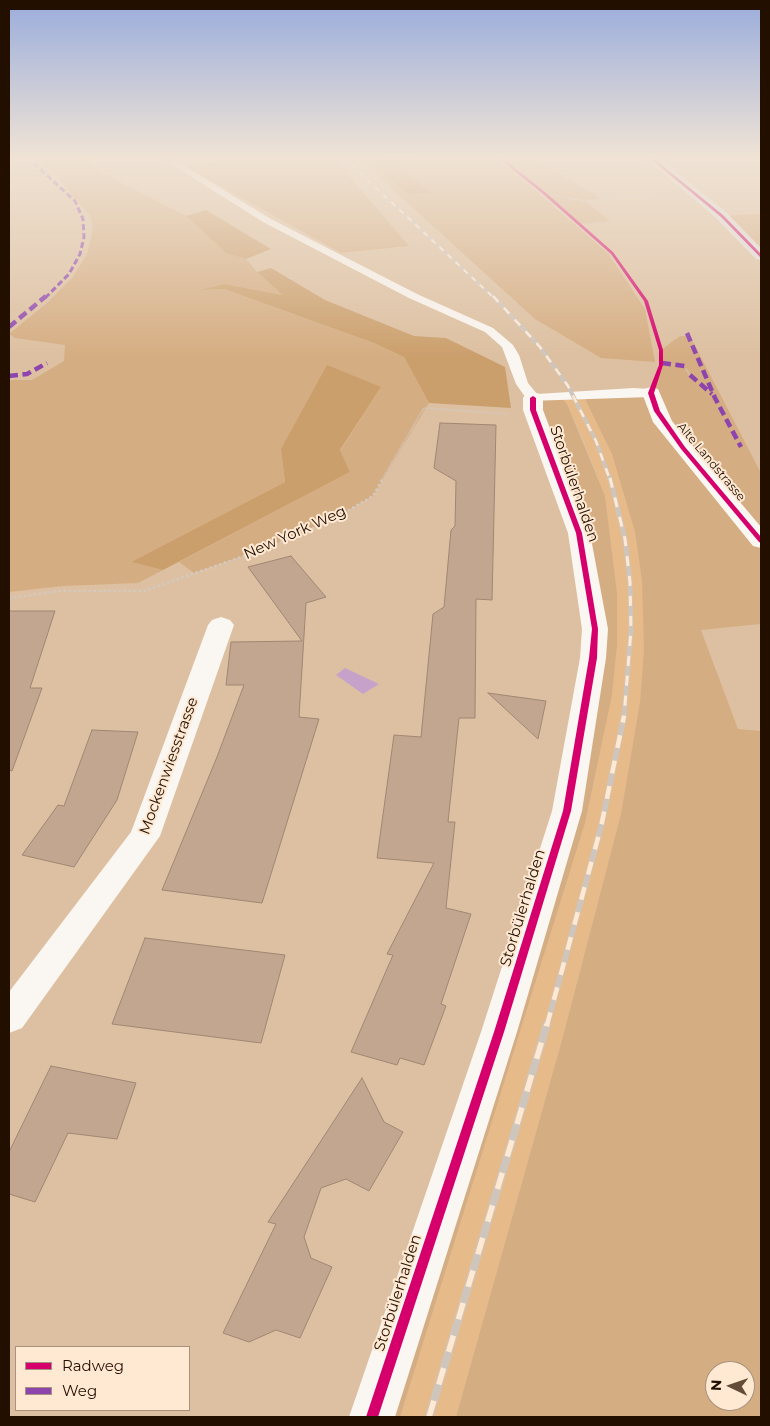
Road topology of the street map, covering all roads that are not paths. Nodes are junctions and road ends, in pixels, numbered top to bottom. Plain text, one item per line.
1 (273, 224) edge
2 (729, 224) edge
3 (761, 256) edge
4 (610, 393) joint
5 (651, 393) joint
6 (539, 401) junction
7 (761, 540) edge
8 (221, 625) dead end
9 (9, 1018) edge
10 (372, 1417) edge

1 - 6 lane
2 - 3 main road
4 - 5 lane
4 - 6 lane
5 - 7 street, Alte Landstrasse
6 - 10 street, Storbülerhalden
8 - 9 street, Mockenwiesstrasse

